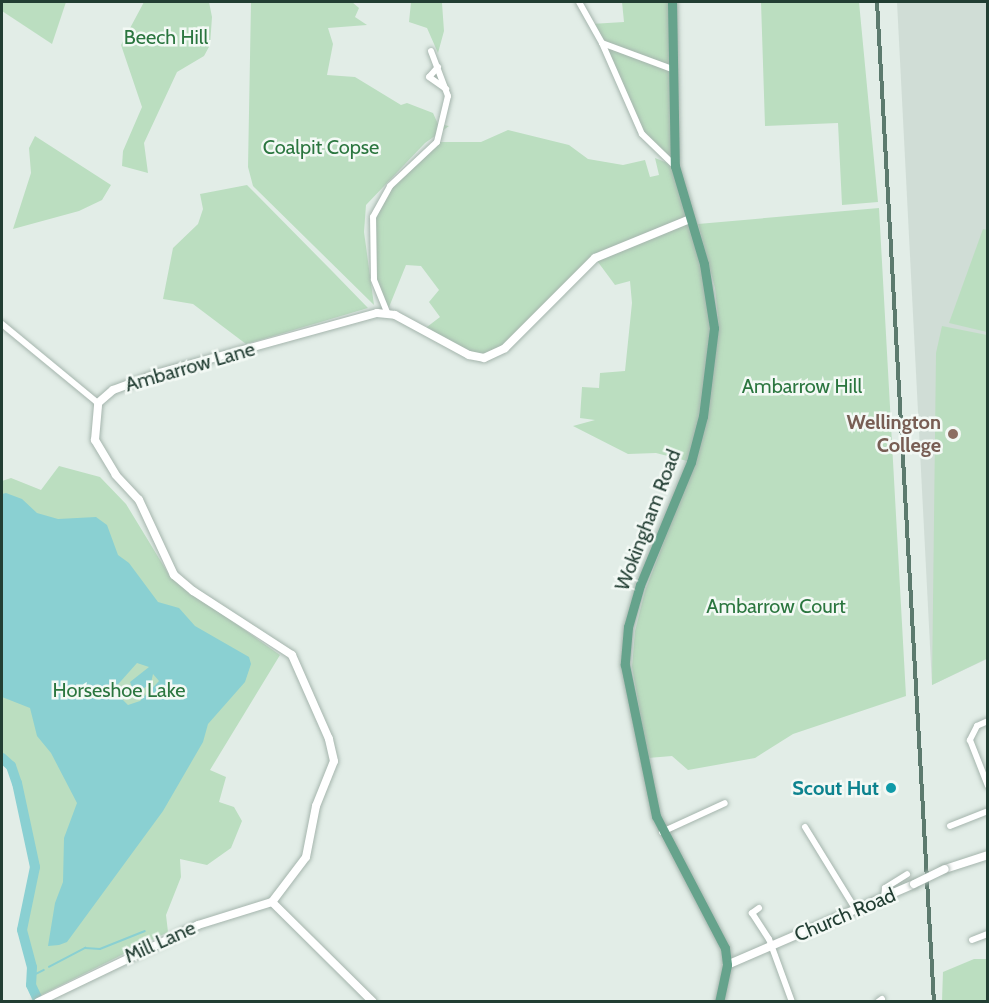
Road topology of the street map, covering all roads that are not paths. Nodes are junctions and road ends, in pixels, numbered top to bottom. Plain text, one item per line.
1 (579, 2) edge
2 (672, 2) edge
3 (602, 43) junction
4 (431, 51) dead end
5 (438, 67) junction
6 (672, 69) junction
7 (446, 89) junction
8 (675, 166) junction
9 (690, 219) junction
10 (387, 312) junction
11 (2, 324) edge
12 (98, 403) junction
13 (987, 721) edge
14 (987, 786) edge
15 (724, 803) dead end
16 (987, 811) edge
17 (950, 826) dead end
18 (805, 827) dead end
19 (662, 832) junction
20 (987, 855) edge
21 (907, 874) dead end
22 (884, 898) junction
23 (272, 902) junction
24 (759, 908) dead end
25 (856, 910) junction
26 (987, 934) edge
27 (972, 940) dead end
28 (770, 947) junction
29 (725, 948) junction
30 (743, 957) junction
31 (727, 965) junction
32 (38, 1002) edge
33 (374, 1002) edge
34 (719, 1002) edge
35 (792, 1002) edge

1 - 3 street
2 - 6 main road, Wokingham Road
3 - 6 street
3 - 8 street
4 - 5 street
5 - 7 street
5 - 7 street
6 - 8 main road, Wokingham Road
7 - 10 street
8 - 9 main road, Wokingham Road
9 - 10 street
9 - 19 main road, Wokingham Road
10 - 12 street, Ambarrow Lane
11 - 12 street
12 - 23 street
13 - 14 street
15 - 19 street
16 - 17 street
18 - 25 street
19 - 29 main road, Wokingham Road
20 - 22 street, Church Road, bridge
21 - 22 street
22 - 25 street, Church Road
23 - 32 street, Mill Lane
23 - 33 street
24 - 28 street
25 - 28 street, Church Road
26 - 27 street
28 - 30 street, Church Road
28 - 35 street
29 - 30 street
29 - 31 main road, Wokingham Road
30 - 31 street, Church Road
31 - 34 main road, Wokingham Road

